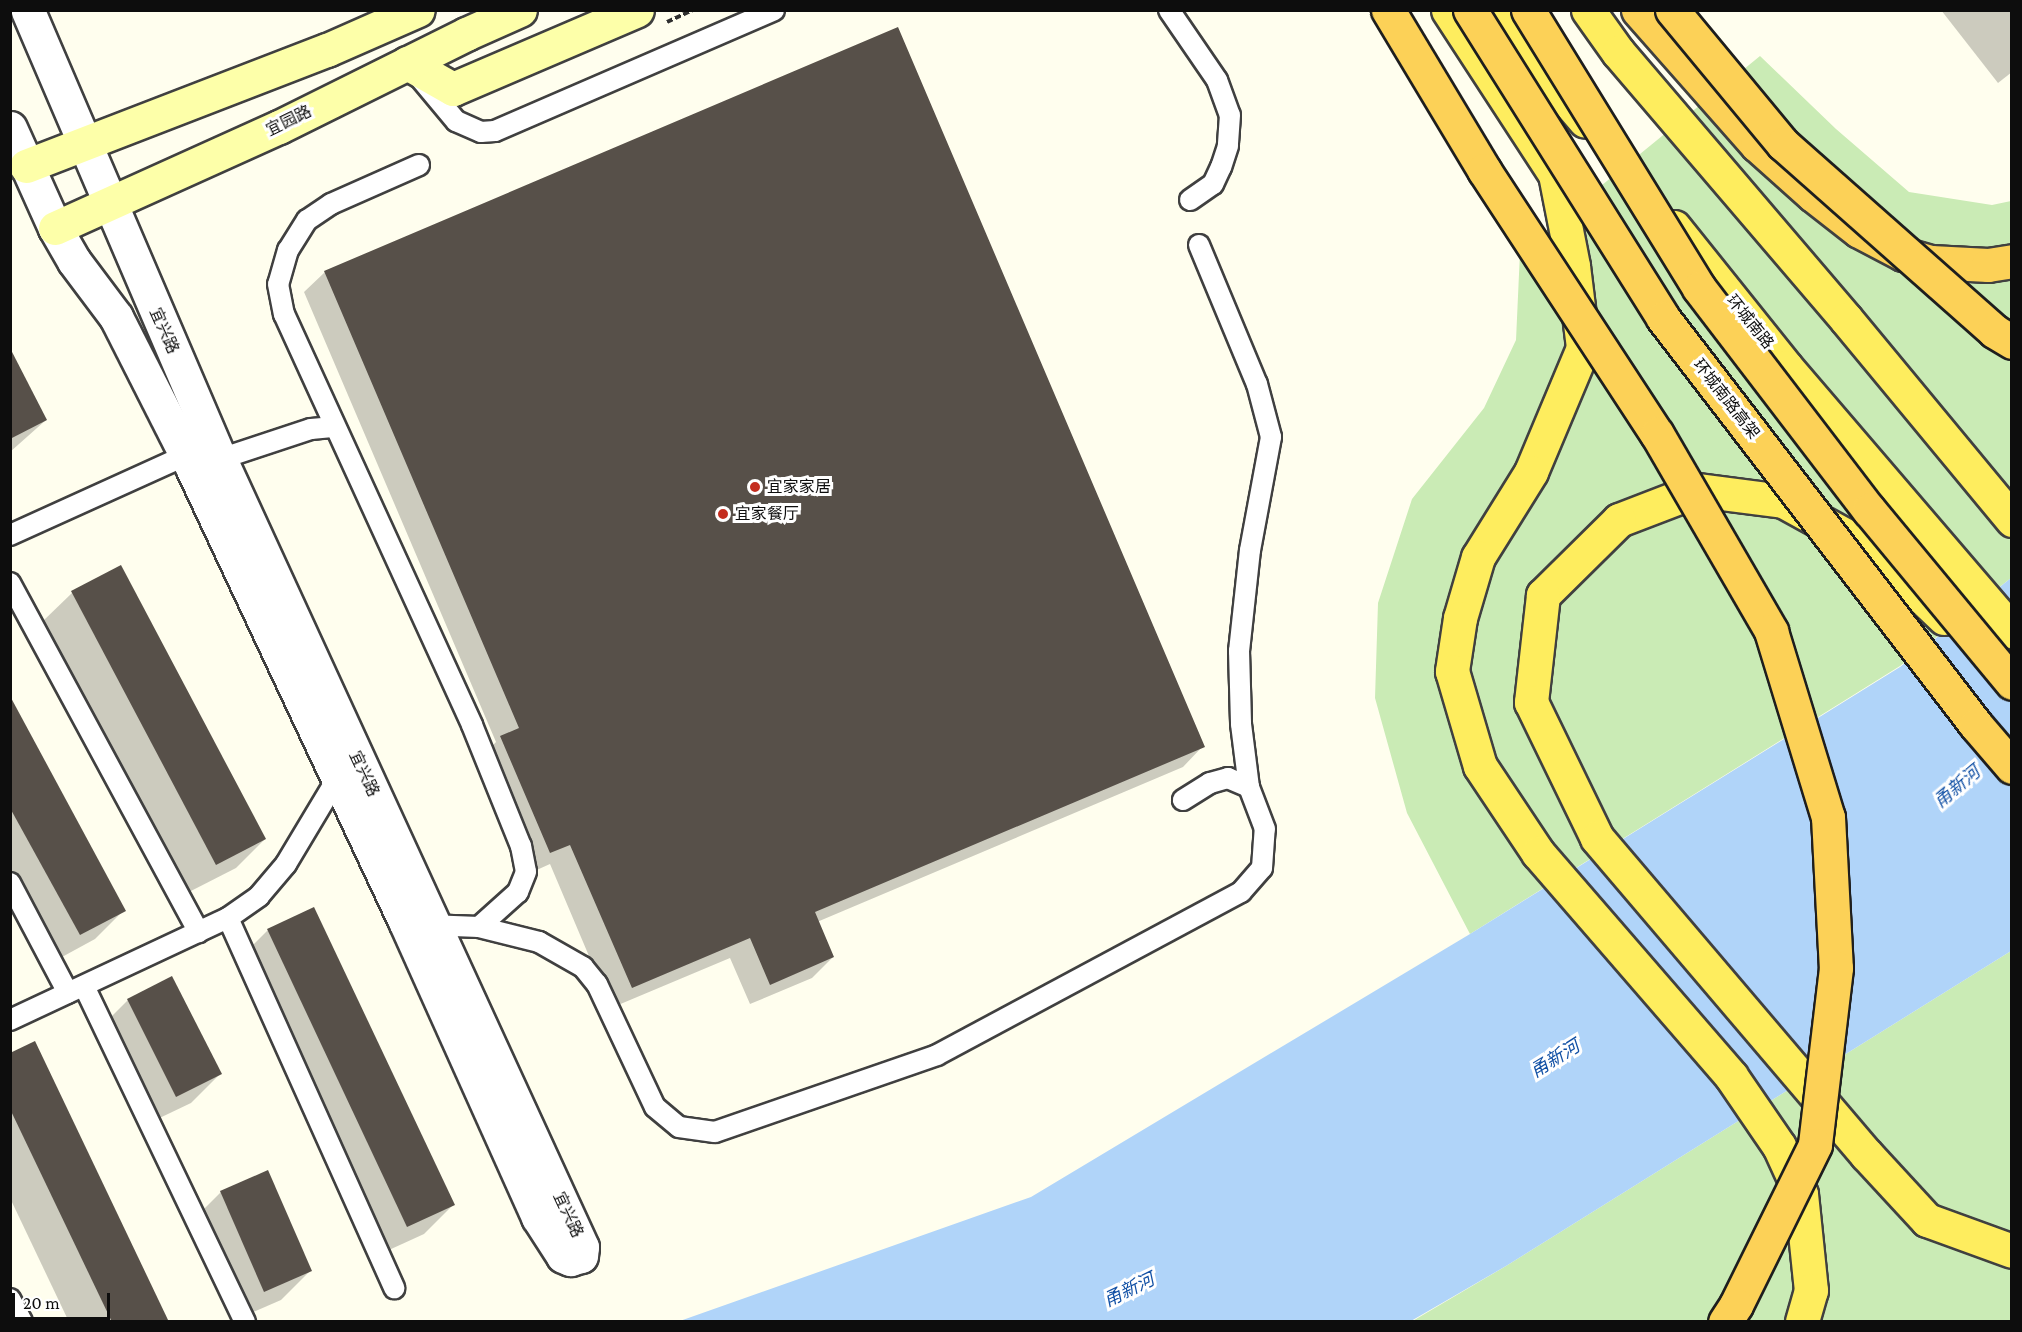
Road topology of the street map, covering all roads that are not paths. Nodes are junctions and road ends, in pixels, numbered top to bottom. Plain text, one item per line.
1 (28, 10) edge
2 (418, 10) edge
3 (520, 10) edge
4 (637, 10) edge
5 (774, 10) edge
6 (1169, 10) edge
7 (1388, 10) edge
8 (1448, 10) edge
9 (1470, 10) edge
10 (1491, 10) edge
11 (1528, 10) edge
12 (1588, 10) edge
13 (1638, 10) edge
14 (1672, 10) edge
15 (367, 23) edge
16 (407, 63) junction
17 (10, 128) edge
18 (83, 145) junction
19 (419, 165) dead end
20 (26, 166) junction
21 (1190, 200) dead end
22 (108, 204) junction
23 (55, 228) junction
24 (1199, 245) dead end
25 (2012, 261) edge
26 (2012, 342) edge
27 (335, 427) junction
28 (199, 461) junction
29 (2012, 520) edge
30 (10, 535) edge
31 (10, 583) edge
32 (2012, 633) edge
33 (2012, 683) edge
34 (2012, 693) edge
35 (2012, 767) edge
36 (338, 777) junction
37 (1250, 787) junction
38 (1183, 800) dead end
39 (10, 883) edge
40 (228, 918) junction
41 (419, 923) junction
42 (479, 927) junction
43 (200, 932) junction
44 (76, 989) junction
45 (10, 1020) edge
46 (2012, 1251) edge
47 (394, 1288) dead end
48 (10, 1299) edge
49 (22, 1322) edge
50 (245, 1322) edge
51 (1725, 1322) edge
52 (1802, 1322) edge

1 - 18 street, 宜兴路
2 - 15 main road
3 - 16 main road, 宜园路
4 - 16 main road
5 - 16 lane
6 - 21 lane
7 - 51 highway, bridge
8 - 52 main road
9 - 35 highway, 环城南路高架, bridge
10 - 32 main road, 环城南路
11 - 33 highway, bridge
12 - 29 main road
13 - 25 highway, bridge
14 - 26 highway, bridge
15 - 18 main road
16 - 22 main road, 宜园路
17 - 20 street, 宜兴路
18 - 20 main road
18 - 22 street, 宜兴路
19 - 27 lane
20 - 23 street, 宜兴路
22 - 23 main road, 宜园路
22 - 28 street, 宜兴路
23 - 28 street, 宜兴路
24 - 37 lane
27 - 28 lane
27 - 42 lane
28 - 30 lane
28 - 36 street, 宜兴路
28 - 41 street, 宜兴路
31 - 43 lane
34 - 46 main road, bridge
36 - 40 lane
36 - 41 street, 宜兴路
37 - 38 lane
37 - 42 lane
39 - 44 lane
40 - 43 lane
40 - 47 lane
41 - 41 street, 宜兴路
41 - 42 lane
43 - 44 lane
44 - 45 lane
44 - 50 lane
48 - 49 lane

